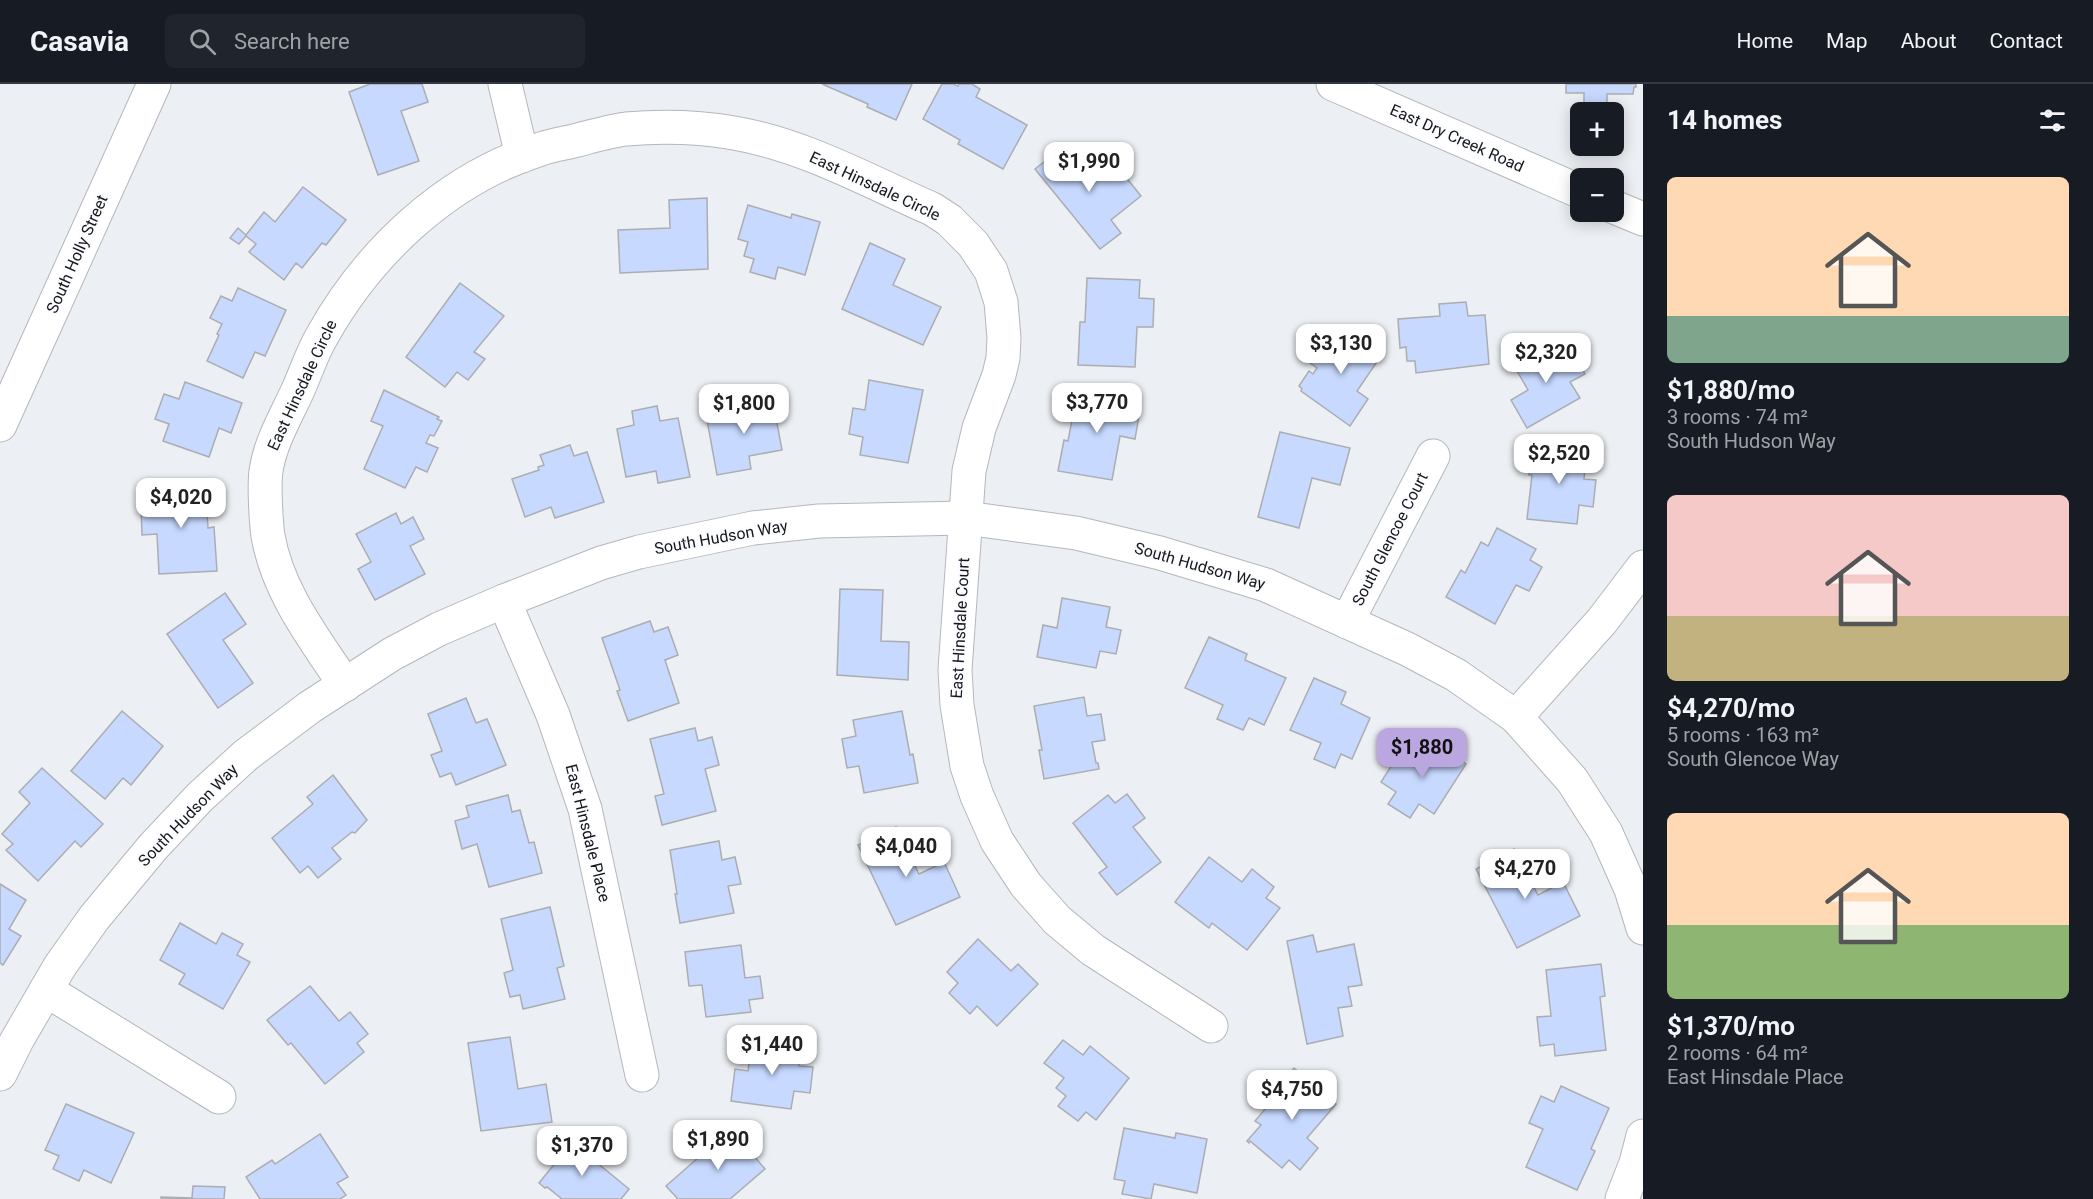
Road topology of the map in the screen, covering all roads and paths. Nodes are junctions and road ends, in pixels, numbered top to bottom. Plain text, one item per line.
1 (154, 84) edge
2 (505, 84) edge
3 (1333, 84) edge
4 (522, 156) junction
5 (1570, 187) edge
6 (1624, 211) edge
7 (1643, 219) edge
8 (0, 425) edge
9 (1433, 456) dead end
10 (966, 518) junction
11 (1643, 567) edge
12 (504, 601) junction
13 (1347, 622) junction
14 (345, 685) junction
15 (1516, 717) junction
16 (1637, 887) edge
17 (1643, 928) edge
18 (46, 990) junction
19 (1211, 1026) dead end
20 (0, 1074) edge
21 (642, 1075) dead end
22 (219, 1097) dead end
23 (1643, 1136) edge
24 (1622, 1199) edge

1 - 8 street, South Holly Street
2 - 4 street
3 - 5 street, East Dry Creek Road
4 - 10 street, East Hinsdale Circle
4 - 14 street, East Hinsdale Circle
6 - 7 street
9 - 13 street, South Glencoe Court
10 - 12 street, South Hudson Way
10 - 13 street, South Hudson Way
10 - 19 street, East Hinsdale Court
11 - 15 street
12 - 14 street, South Hudson Way
12 - 21 street, East Hinsdale Place
13 - 15 street, South Hudson Way
14 - 18 street, South Hudson Way
15 - 16 street, South Hudson Way
16 - 17 street, South Hudson Way
18 - 20 street, South Hudson Way
18 - 22 street
23 - 24 street

